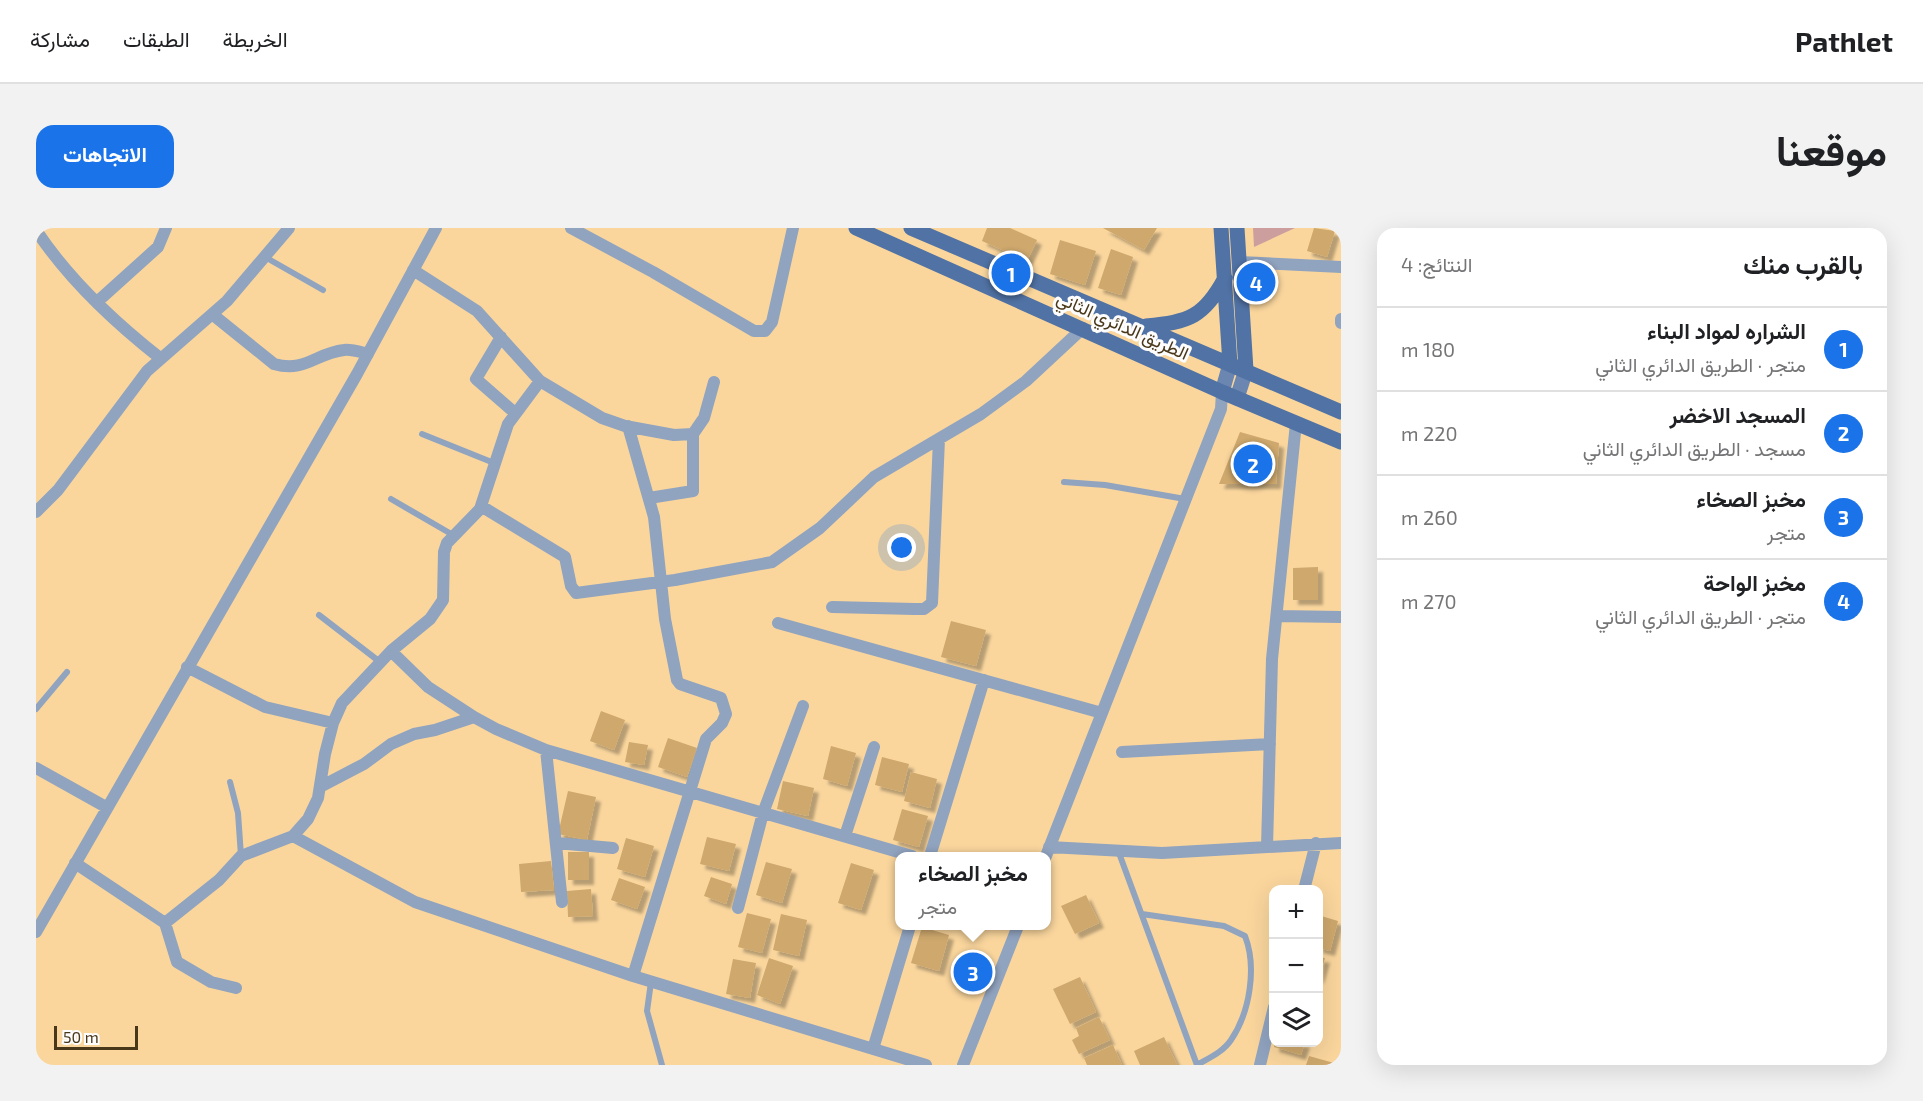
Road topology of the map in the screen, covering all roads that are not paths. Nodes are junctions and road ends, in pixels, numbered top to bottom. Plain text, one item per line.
1 (166, 228) edge
2 (289, 228) edge
3 (436, 228) edge
4 (571, 228) edge
5 (793, 228) edge
6 (856, 228) edge
7 (911, 228) edge
8 (1221, 228) edge
9 (36, 230) edge
10 (1234, 230) edge
11 (264, 257) junction
12 (1239, 262) junction
13 (1341, 267) edge
14 (413, 270) junction
15 (1225, 278) junction
16 (323, 290) dead end
17 (97, 302) junction
18 (212, 314) junction
19 (1143, 326) junction
20 (1083, 328) junction
21 (501, 337) junction
22 (368, 354) junction
23 (160, 358) junction
24 (1230, 364) junction
25 (1246, 370) junction
26 (540, 381) junction
27 (714, 382) dead end
28 (1222, 392) junction
29 (1238, 398) junction
30 (1221, 409) junction
31 (1341, 412) edge
32 (515, 413) junction
33 (1296, 423) junction
34 (628, 426) junction
35 (422, 434) dead end
36 (693, 434) junction
37 (939, 438) junction
38 (1341, 442) edge
39 (494, 463) junction
40 (1064, 482) dead end
41 (649, 498) junction
42 (391, 499) dead end
43 (1186, 500) junction
44 (481, 506) junction
45 (36, 512) edge
46 (453, 535) junction
47 (663, 582) junction
48 (832, 607) dead end
49 (319, 615) dead end
50 (1277, 616) junction
51 (1341, 617) edge
52 (778, 623) dead end
53 (391, 651) junction
54 (380, 663) junction
55 (187, 667) junction
56 (67, 672) dead end
57 (984, 680) junction
58 (803, 705) dead end
59 (36, 709) edge
60 (1102, 713) junction
61 (474, 717) junction
62 (333, 723) junction
63 (1270, 744) junction
64 (874, 747) dead end
65 (546, 750) junction
66 (1122, 752) dead end
67 (36, 768) edge
68 (230, 782) dead end
69 (320, 786) junction
70 (688, 792) junction
71 (106, 807) junction
72 (763, 813) junction
73 (293, 836) junction
74 (845, 836) junction
75 (556, 843) junction
76 (1316, 843) junction
77 (1341, 843) edge
78 (1267, 847) junction
79 (613, 848) dead end
80 (899, 852) edge
81 (931, 852) edge
82 (1048, 852) edge
83 (1051, 852) edge
84 (1119, 853) junction
85 (241, 856) junction
86 (75, 863) junction
87 (1305, 885) edge
88 (562, 902) dead end
89 (738, 908) dead end
90 (1142, 914) junction
91 (165, 923) junction
92 (908, 930) edge
93 (1016, 930) edge
94 (36, 932) edge
95 (633, 976) junction
96 (651, 982) junction
97 (236, 988) dead end
98 (1269, 1028) edge
99 (873, 1049) junction
100 (662, 1065) edge
101 (926, 1065) edge
102 (963, 1065) edge
103 (1197, 1065) edge
104 (1260, 1065) edge

1 - 17 street
2 - 11 street
3 - 14 street
4 - 5 street
6 - 20 main road, الطريق الدائري الثاني
7 - 19 main road, الطريق الدائري الثاني
8 - 15 main road
9 - 17 street
10 - 12 main road
11 - 16 lane
11 - 18 street
12 - 13 street
12 - 25 main road
14 - 21 street
14 - 22 street
15 - 19 main road
15 - 24 main road
17 - 23 street
18 - 22 street
18 - 23 street
19 - 24 main road, الطريق الدائري الثاني
20 - 28 main road, الطريق الدائري الثاني
20 - 37 street
21 - 26 street
21 - 32 street
22 - 55 street
23 - 45 street
24 - 25 main road, الطريق الدائري الثاني
24 - 28 main road
25 - 29 main road
25 - 31 main road, الطريق الدائري الثاني
26 - 32 street
26 - 34 street
27 - 36 street
28 - 29 main road, الطريق الدائري الثاني
28 - 30 street
29 - 30 street
29 - 33 main road, الطريق الدائري الثاني
30 - 43 street
32 - 39 street
33 - 38 main road, الطريق الدائري الثاني
33 - 50 street
34 - 36 street
34 - 41 street
35 - 39 lane
36 - 41 street
37 - 47 street
37 - 48 street
39 - 44 street
40 - 43 lane
41 - 47 street
42 - 46 lane
43 - 60 street
44 - 46 street
44 - 47 street
46 - 53 street
47 - 70 street
49 - 54 lane
50 - 51 street
50 - 63 street
52 - 57 street
53 - 54 street
53 - 61 street
54 - 62 street
55 - 62 street
55 - 71 street
56 - 59 lane
57 - 60 street
57 - 81 street
58 - 72 street
60 - 82 street
61 - 65 street
61 - 69 street
62 - 69 street
63 - 66 street
63 - 78 street
64 - 74 street
65 - 70 street
65 - 75 street
67 - 71 street
68 - 85 lane
69 - 73 street
70 - 72 street
70 - 95 street
71 - 86 street
72 - 74 street
72 - 89 street
73 - 85 street
73 - 95 street
74 - 80 street
75 - 79 street
75 - 88 street
76 - 77 street
76 - 78 street
76 - 87 street
78 - 84 street
83 - 84 street
84 - 90 lane
85 - 91 street
86 - 91 street
86 - 94 street
90 - 103 lane
90 - 103 lane
91 - 97 street
92 - 99 street
93 - 102 street
95 - 96 street
96 - 99 street
96 - 100 lane
98 - 104 street
99 - 101 street

